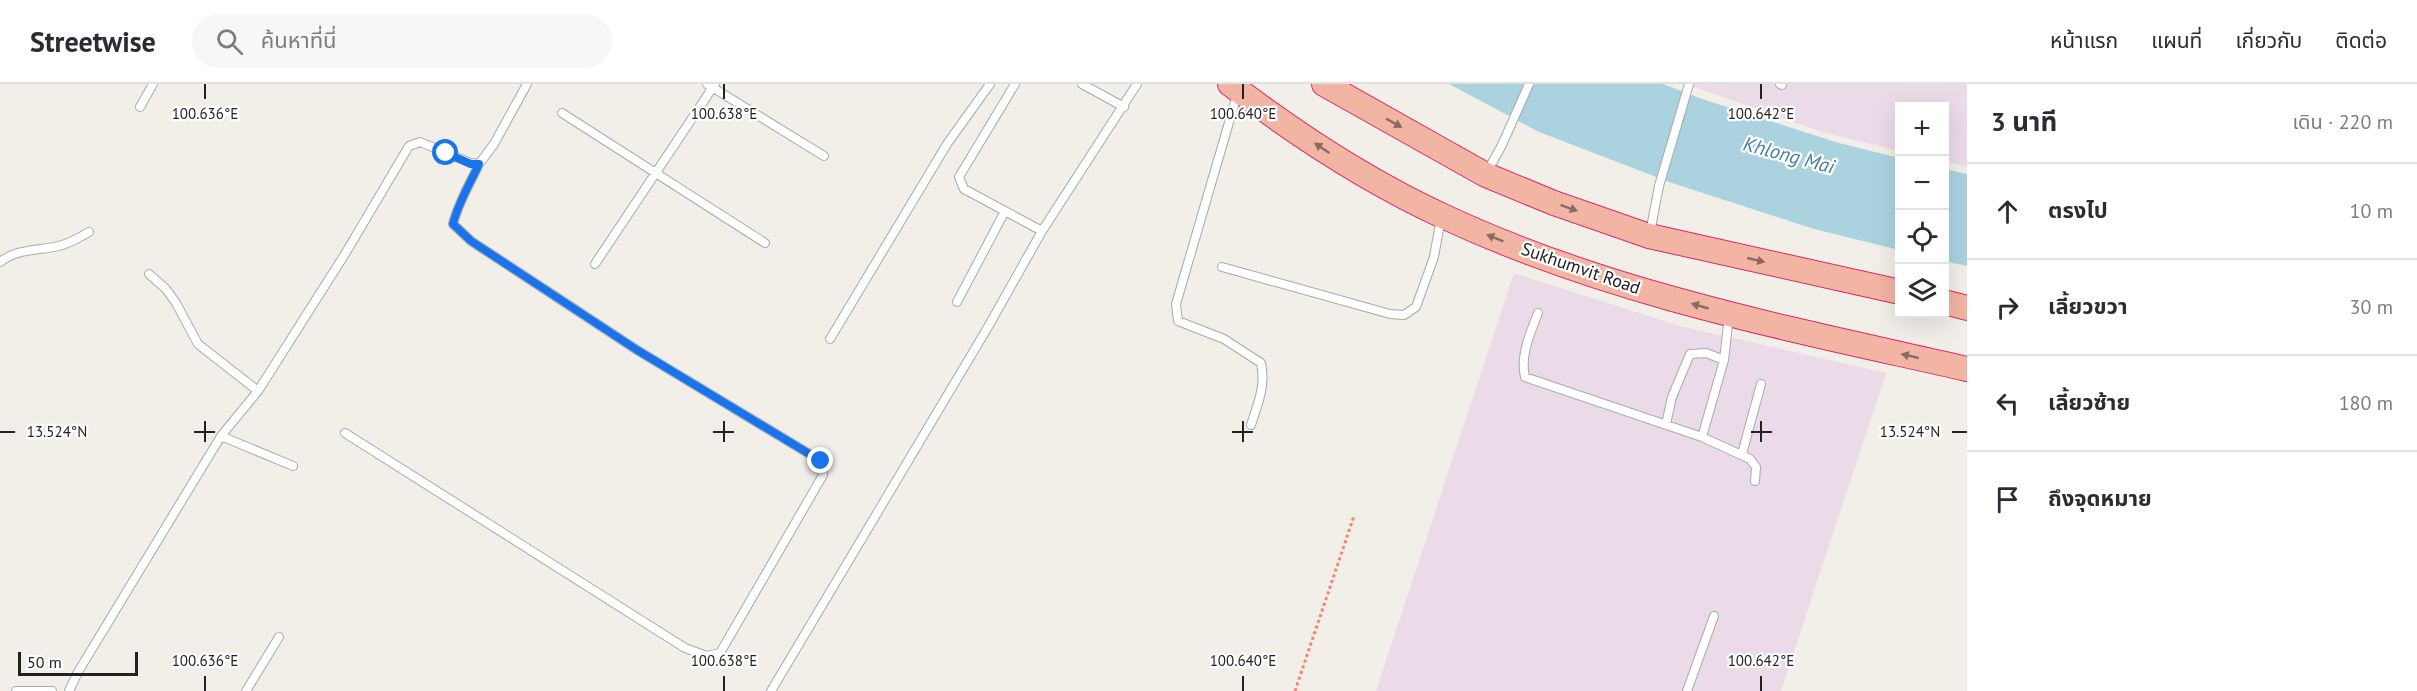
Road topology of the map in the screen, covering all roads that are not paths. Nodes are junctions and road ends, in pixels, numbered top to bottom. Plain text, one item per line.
1 (153, 84) edge
2 (527, 84) edge
3 (990, 84) edge
4 (1015, 84) edge
5 (1082, 84) edge
6 (1137, 84) edge
7 (1324, 84) edge
8 (1529, 84) edge
9 (1689, 84) edge
10 (712, 85) edge
11 (1234, 87) edge
12 (140, 107) dead end
13 (1124, 107) junction
14 (562, 113) dead end
15 (824, 156) dead end
16 (479, 164) junction
17 (655, 174) junction
18 (1486, 175) junction
19 (1005, 212) junction
20 (1442, 215) junction
21 (1042, 231) junction
22 (89, 232) dead end
23 (1649, 236) junction
24 (765, 243) dead end
25 (0, 262) edge
26 (594, 264) dead end
27 (1222, 267) dead end
28 (149, 274) dead end
29 (1895, 291) edge
30 (957, 302) dead end
31 (1949, 304) edge
32 (1967, 308) edge
33 (1538, 313) dead end
34 (1729, 314) junction
35 (830, 339) dead end
36 (1724, 360) junction
37 (1967, 369) edge
38 (1761, 384) dead end
39 (258, 391) junction
40 (1666, 424) junction
41 (1251, 425) dead end
42 (345, 433) dead end
43 (222, 436) junction
44 (1702, 437) junction
45 (1742, 454) junction
46 (293, 466) dead end
47 (1755, 481) dead end
48 (1714, 616) dead end
49 (279, 637) dead end
50 (16, 691) edge
51 (52, 691) edge
52 (69, 691) edge
53 (246, 691) edge
54 (771, 691) edge
55 (1688, 691) edge

1 - 12 lane
2 - 16 lane
3 - 35 lane
4 - 19 lane
5 - 13 lane
6 - 13 lane
7 -> 18 highway
8 - 18 lane
9 - 23 lane
10 - 15 lane
10 - 17 lane
20 -> 11 highway, Sukhumvit Road
11 - 41 lane
13 - 21 lane
14 - 17 lane
16 - 39 lane
16 - 42 lane
17 - 24 lane
17 - 26 lane
18 -> 23 highway
19 - 21 lane
19 - 30 lane
20 - 27 lane
34 -> 20 highway, Sukhumvit Road
21 - 54 lane
22 - 25 lane
23 -> 29 highway
28 - 39 lane
31 - 32 highway
33 - 40 lane
34 - 36 lane
37 -> 34 highway, Sukhumvit Road
36 - 40 lane
36 - 44 lane
38 - 45 lane
39 - 43 lane
40 - 44 lane
43 - 46 lane
43 - 52 lane
44 - 45 lane
45 - 47 lane
48 - 55 lane
49 - 53 lane
50 - 51 lane

